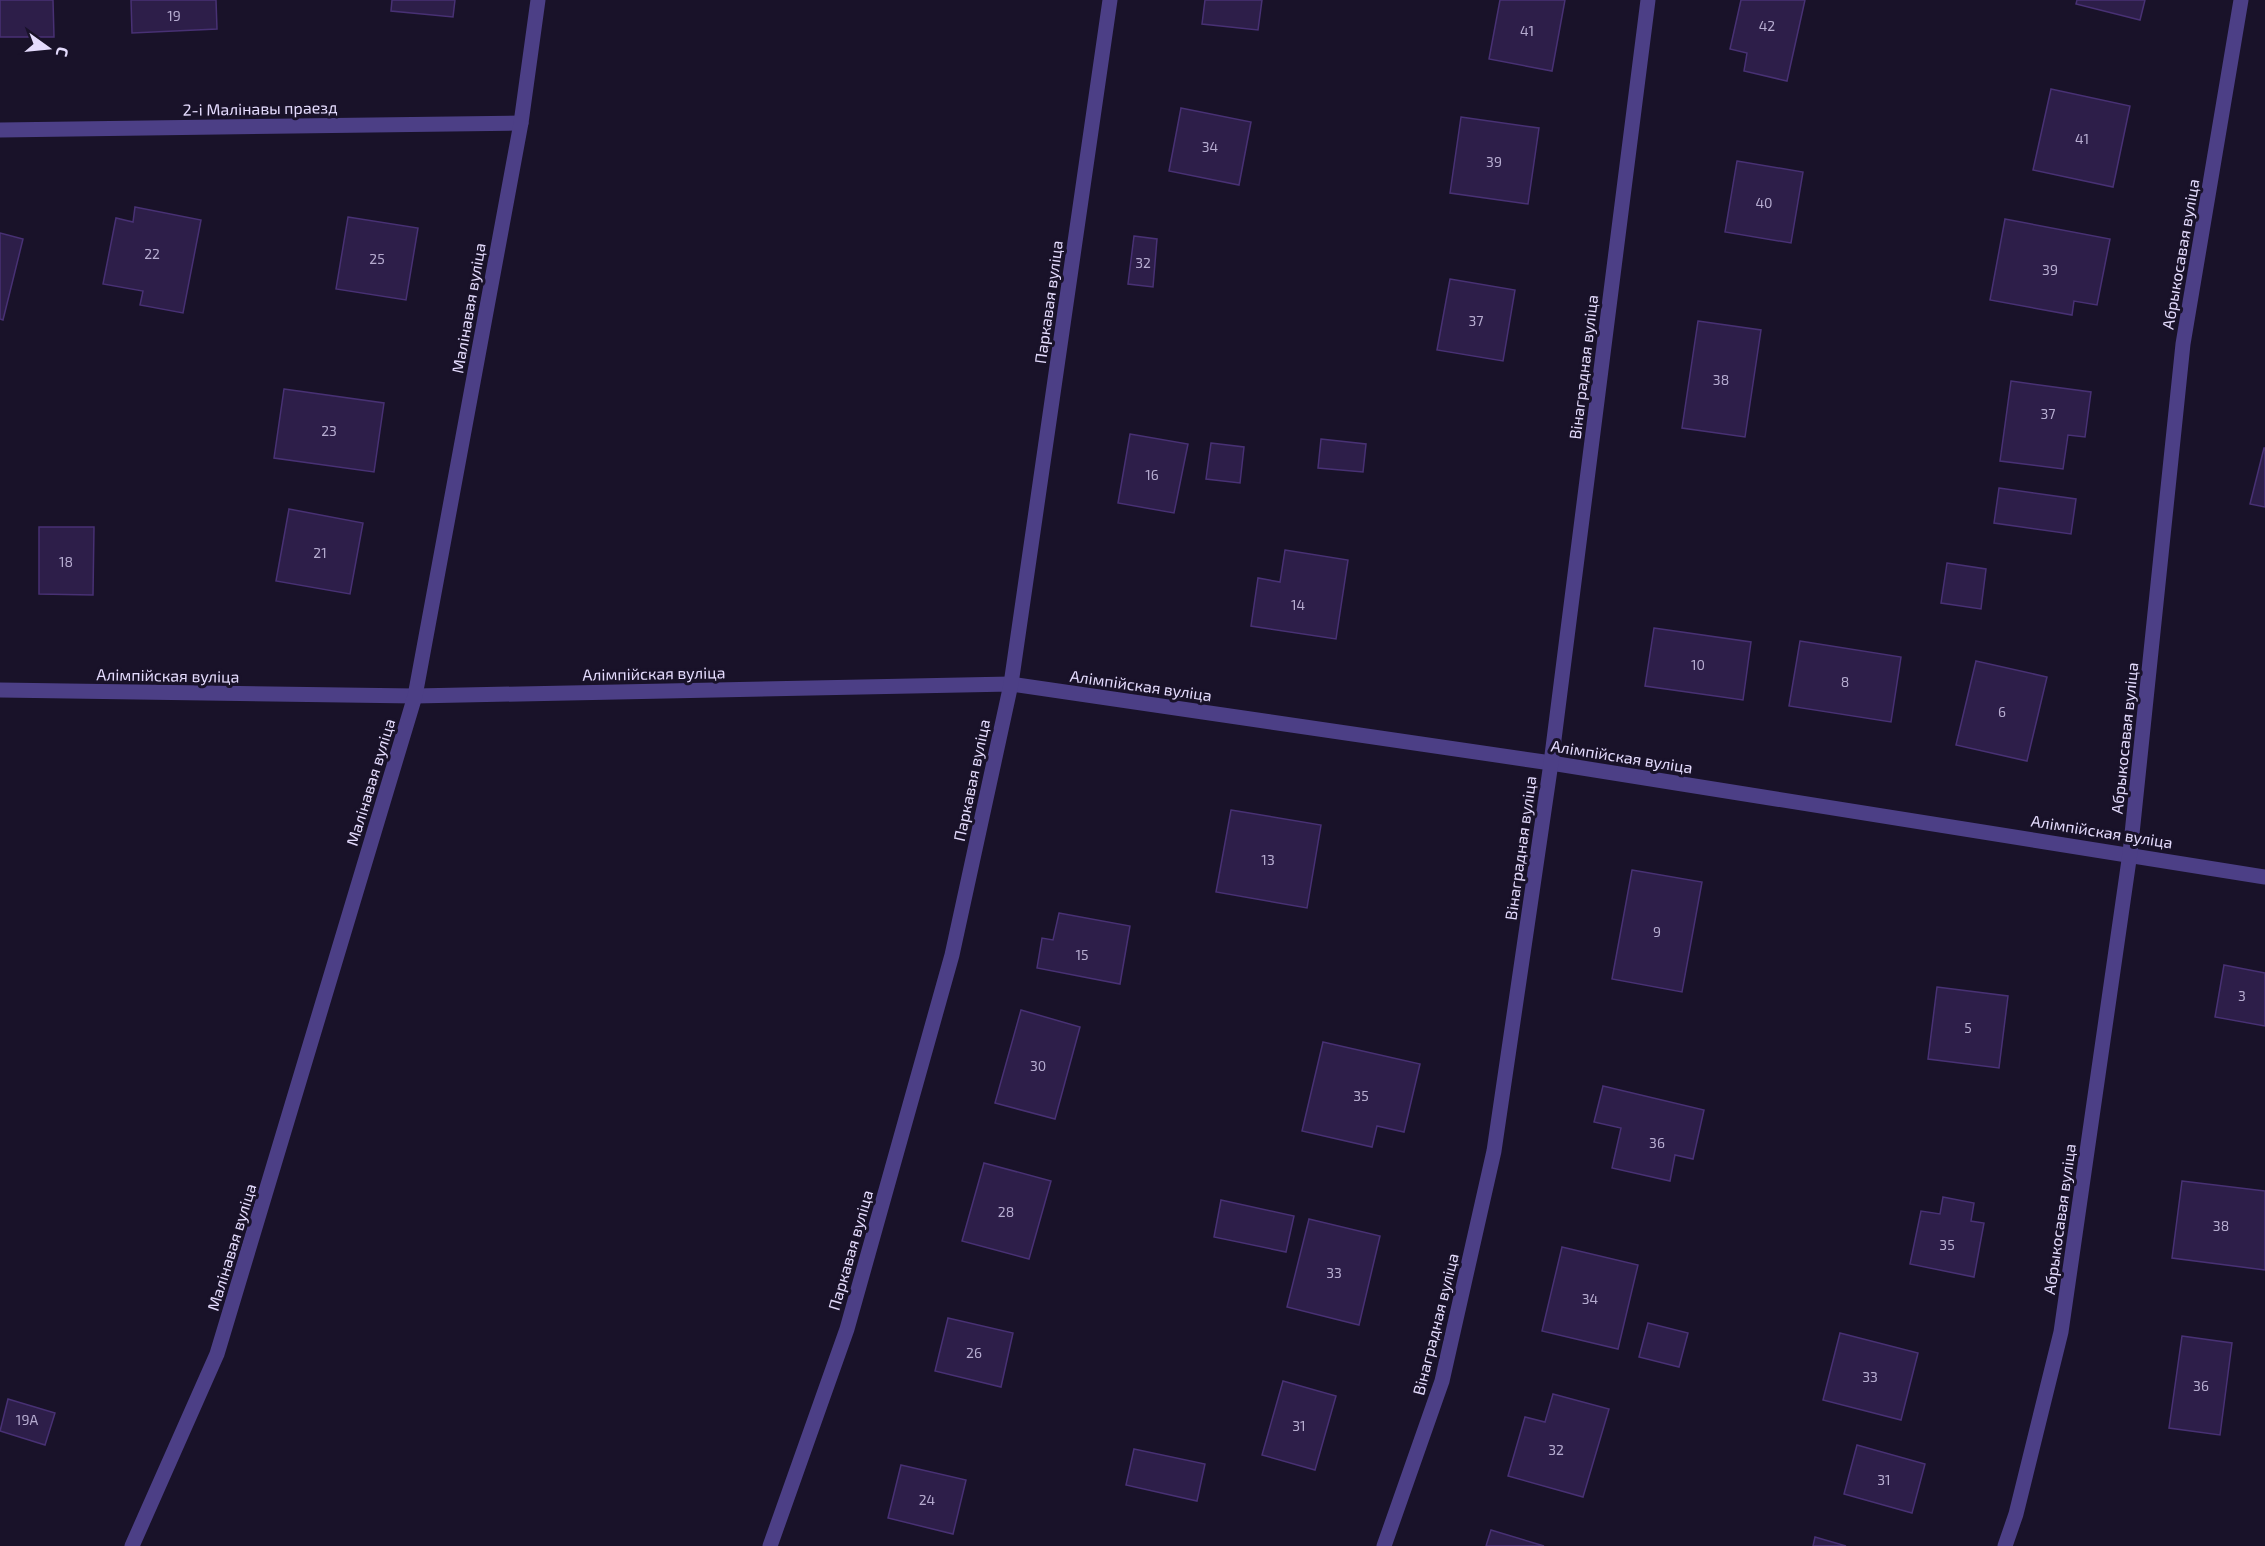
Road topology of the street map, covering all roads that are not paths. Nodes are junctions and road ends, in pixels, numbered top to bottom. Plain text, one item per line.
1 (538, 0) edge
2 (1110, 0) edge
3 (1648, 0) edge
4 (2241, 0) edge
5 (521, 123) junction
6 (0, 130) edge
7 (1011, 684) junction
8 (0, 690) edge
9 (415, 696) junction
10 (1551, 763) junction
11 (2130, 854) junction
12 (2265, 877) edge
13 (132, 1546) edge
14 (770, 1546) edge
15 (1384, 1546) edge
16 (2005, 1546) edge

1 - 5 street, Малінавая вуліца
2 - 7 street, Паркавая вуліца
3 - 10 street, Вінаградная вуліца
4 - 11 street, Абрыкосавая вуліца
5 - 6 street, 2-і Малінавы праезд
5 - 9 street, Малінавая вуліца
7 - 9 street, Алімпійская вуліца
7 - 10 street, Алімпійская вуліца
7 - 14 street, Паркавая вуліца
8 - 9 street, Алімпійская вуліца
9 - 13 street, Малінавая вуліца
10 - 11 street, Алімпійская вуліца
10 - 15 street, Вінаградная вуліца
11 - 12 street, Алімпійская вуліца
11 - 16 street, Абрыкосавая вуліца

